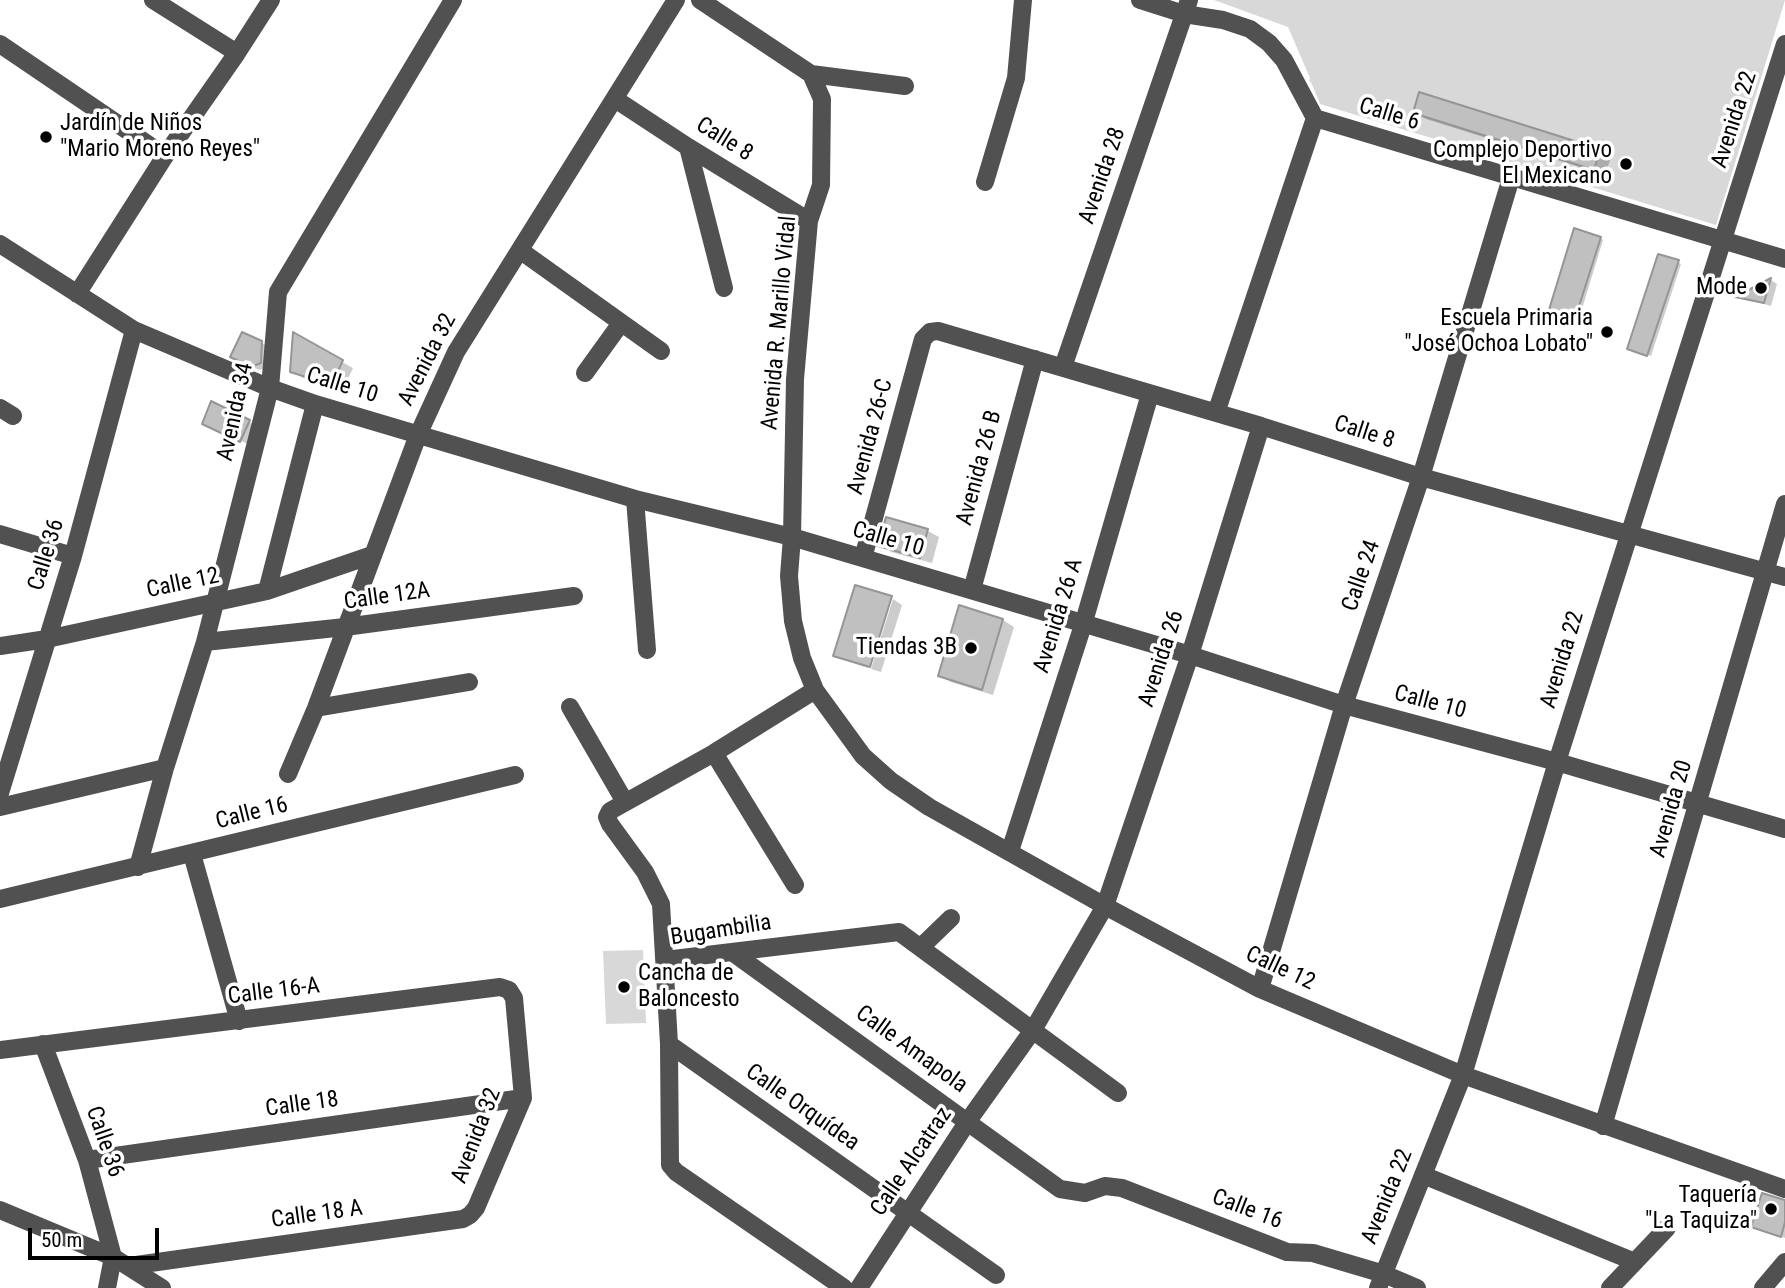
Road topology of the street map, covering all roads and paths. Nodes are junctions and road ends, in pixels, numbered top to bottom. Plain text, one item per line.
1 (153, 0) edge
2 (271, 0) edge
3 (453, 0) edge
4 (676, 0) edge
5 (700, 0) edge
6 (1023, 0) edge
7 (1140, 0) edge
8 (1190, 5) edge
9 (0, 44) edge
10 (1785, 44) edge
11 (237, 53) junction
12 (811, 74) junction
13 (905, 86) dead end
14 (615, 99) junction
15 (1315, 118) junction
16 (688, 147) junction
17 (164, 156) junction
18 (1511, 178) junction
19 (985, 182) dead end
20 (809, 221) junction
21 (1722, 242) junction
22 (0, 244) edge
23 (521, 251) junction
24 (1785, 258) edge
25 (724, 288) dead end
26 (77, 294) junction
27 (621, 323) junction
28 (134, 330) junction
29 (930, 332) joint
30 (661, 351) dead end
31 (1035, 359) junction
32 (1063, 368) junction
33 (585, 373) dead end
34 (270, 388) junction
35 (1150, 394) junction
36 (315, 404) junction
37 (1216, 413) junction
38 (1261, 426) junction
39 (418, 435) junction
40 (1422, 477) junction
41 (635, 499) junction
42 (1785, 504) edge
43 (1629, 532) junction
44 (0, 534) edge
45 (792, 537) junction
46 (373, 555) junction
47 (73, 556) junction
48 (863, 558) junction
49 (1767, 572) junction
50 (1785, 577) edge
51 (972, 590) junction
52 (267, 591) junction
53 (574, 596) dead end
54 (216, 602) junction
55 (1083, 625) junction
56 (345, 627) junction
57 (47, 639) junction
58 (205, 642) junction
59 (0, 646) edge
60 (647, 650) dead end
61 (1190, 655) junction
62 (469, 682) dead end
63 (815, 690) junction
64 (1344, 705) junction
65 (570, 707) dead end
66 (316, 708) junction
67 (714, 753) junction
68 (1557, 762) junction
69 (166, 768) junction
70 (288, 774) dead end
71 (515, 775) dead end
72 (0, 793) edge
73 (625, 802) junction
74 (1699, 803) junction
75 (0, 807) edge
76 (1785, 829) edge
77 (1010, 851) junction
78 (192, 854) junction
79 (138, 867) junction
80 (795, 885) dead end
81 (0, 899) edge
82 (1105, 906) junction
83 (951, 918) dead end
84 (921, 947) junction
85 (732, 952) junction
86 (664, 960) junction
87 (1260, 989) junction
88 (509, 990) joint
89 (239, 1021) junction
90 (1033, 1030) junction
91 (44, 1044) junction
92 (668, 1044) junction
93 (0, 1050) edge
94 (1464, 1075) junction
95 (1118, 1093) dead end
96 (523, 1098) junction
97 (968, 1121) junction
98 (1603, 1126) junction
99 (87, 1160) junction
100 (1423, 1174) junction
101 (1060, 1189) joint
102 (1785, 1189) edge
103 (0, 1210) edge
104 (907, 1212) junction
105 (470, 1215) joint
106 (1667, 1228) dead end
107 (121, 1261) junction
108 (1635, 1262) junction
109 (1785, 1262) edge
110 (996, 1275) dead end
111 (1381, 1281) edge
112 (107, 1288) edge
113 (162, 1288) edge
114 (844, 1288) edge
115 (859, 1288) edge
116 (1417, 1288) edge
117 (1610, 1288) edge
118 (1763, 1288) edge

1 - 11 street
2 - 11 street
3 - 34 street, Avenida 34
4 - 14 street, Avenida 32
5 - 12 street
6 - 19 street
7 - 8 street
8 - 15 street
8 - 32 street, Avenida 28
9 - 17 street
10 - 21 street, Avenida 22
11 - 17 street
12 - 13 street
12 - 20 street, Avenida R. Marillo Vidal
14 - 16 street, Calle 8
14 - 23 street, Avenida 32
15 - 18 street, Calle 6
15 - 37 street
16 - 20 street, Calle 8
16 - 25 street
17 - 26 street
18 - 21 street, Calle 6
18 - 40 street, Calle 24
20 - 45 street, Avenida R. Marillo Vidal
21 - 24 street, Calle 6
21 - 43 street, Avenida 22
22 - 26 street, Calle 10
23 - 27 street
23 - 39 street, Avenida 32
26 - 28 street, Calle 10
27 - 30 street
27 - 33 street
28 - 34 street, Calle 10
28 - 47 street, Calle 36
29 - 31 street, Calle 8
29 - 48 street, Avenida 26-C
31 - 32 street, Calle 8
31 - 51 street, Avenida 26 B
32 - 35 street, Calle 8
34 - 36 street, Calle 10
34 - 54 street, Avenida 34
35 - 37 street, Calle 8
35 - 55 street, Avenida 26 A
36 - 39 street, Calle 10
36 - 52 street
37 - 38 street, Calle 8
38 - 40 street, Calle 8
38 - 61 street, Avenida 26
39 - 41 street, Calle 10
39 - 46 street, Avenida 32
40 - 43 street, Calle 8
40 - 64 street, Calle 24
41 - 45 street, Calle 10
41 - 60 street
42 - 49 street, Avenida 20
43 - 49 street, Calle 8
43 - 68 street, Avenida 22
44 - 47 street
45 - 48 street, Calle 10
45 - 63 street, Avenida R. Marillo Vidal
46 - 52 street, Calle 12
46 - 56 street, Avenida 32
47 - 57 street, Calle 36
48 - 51 street, Calle 10
49 - 50 street, Calle 8
49 - 74 street, Avenida 20
51 - 55 street, Calle 10
52 - 54 street, Calle 12
53 - 56 street, Calle 12A
54 - 57 street, Calle 12
54 - 58 street, Avenida 34
55 - 61 street, Calle 10
55 - 77 street, Avenida 26 A
56 - 58 street, Calle 12A
56 - 66 street, Avenida 32
57 - 59 street, Calle 12
57 - 72 street, Calle 36
58 - 69 street, Avenida 34
61 - 64 street, Calle 10
61 - 82 street, Avenida 26
62 - 66 street
63 - 67 street
63 - 77 street, Calle 12
64 - 68 street, Calle 10
64 - 87 street, Calle 24
65 - 73 street
66 - 70 street, Avenida 32
67 - 73 street
67 - 80 street
68 - 74 street, Calle 10
68 - 94 street, Avenida 22
69 - 75 street
69 - 79 street, Avenida 34
71 - 78 street, Calle 16
73 - 86 street
74 - 76 street, Calle 10
74 - 98 street, Avenida 20
77 - 82 street, Calle 12
78 - 79 street, Calle 16
78 - 89 street
79 - 81 street, Calle 16
82 - 87 street, Calle 12
82 - 90 street, Avenida 26
83 - 84 street
84 - 85 street, Bugambilia
84 - 90 street
85 - 86 street, Bugambilia
85 - 97 street, Calle Amapola
86 - 92 street, Bugambilia
87 - 94 street, Calle 12
88 - 89 street, Calle 16-A
88 - 96 street, Avenida 32
89 - 91 street, Calle 16-A
90 - 95 street
90 - 97 street, Calle Alcatraz
91 - 93 street, Calle 16-A
91 - 99 street, Calle 36
92 - 104 street, Calle Orquídea
92 - 114 street, Bugambilia
94 - 98 street, Calle 12
94 - 100 street, Avenida 22
96 - 99 street, Calle 18
96 - 105 street, Avenida 32
97 - 101 street, Calle Amapola
97 - 104 street, Calle Alcatraz
98 - 102 street, Calle 12
99 - 107 street, Calle 36
100 - 108 street
100 - 111 street, Avenida 22
101 - 111 street, Calle 16
103 - 107 street
104 - 110 street, Calle Orquídea
104 - 115 street, Calle Alcatraz
105 - 107 street, Calle 18 A
106 - 108 street
107 - 112 street
107 - 113 street
108 - 117 street
109 - 118 street
111 - 116 street, Calle 16

